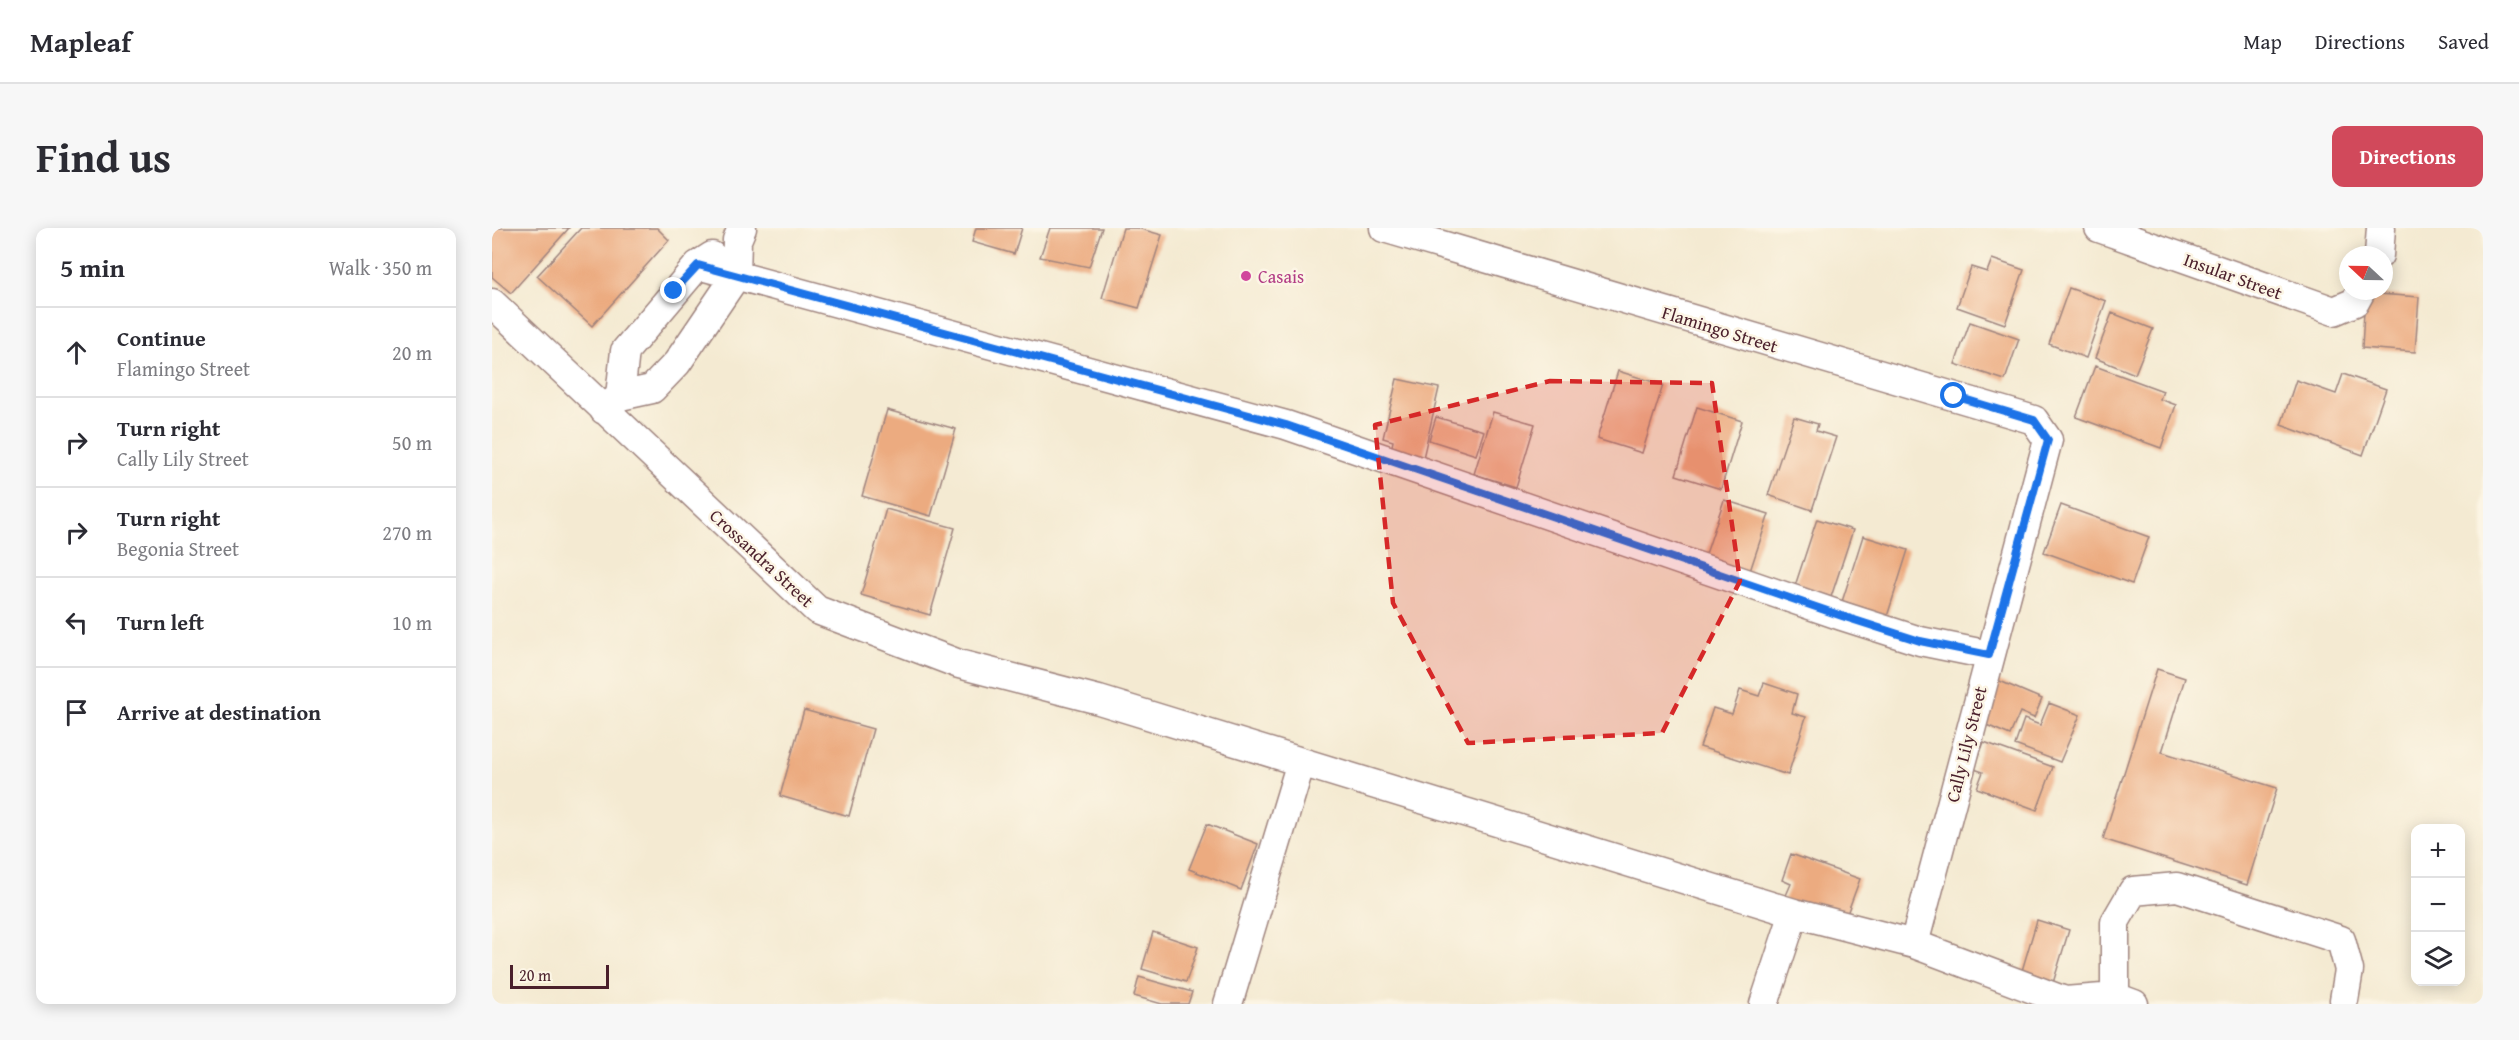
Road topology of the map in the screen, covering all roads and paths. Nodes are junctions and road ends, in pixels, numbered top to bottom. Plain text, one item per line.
1 (1384, 228) edge
2 (2099, 228) edge
3 (2381, 228) edge
4 (739, 234) edge
5 (2380, 246) edge
6 (698, 265) junction
7 (736, 276) junction
8 (2356, 300) edge
9 (492, 303) edge
10 (612, 403) junction
11 (2048, 440) joint
12 (1989, 655) junction
13 (1301, 762) junction
14 (1794, 913) junction
15 (1914, 944) junction
16 (2344, 1000) dead end
17 (2125, 1001) edge
18 (1228, 1004) edge
19 (1764, 1004) edge

1 - 11 street, Flamingo Street
2 - 8 street, Insular Street
3 - 5 street
4 - 6 street
4 - 7 street
6 - 7 street
6 - 10 street
7 - 10 street
7 - 12 street
9 - 10 street, Crossandra Street
10 - 13 street, Crossandra Street
11 - 12 street, Cally Lily Street
12 - 15 street, Cally Lily Street
13 - 14 street, Crossandra Street
13 - 18 street
14 - 15 street, Crossandra Street
14 - 19 street
15 - 17 street, Crossandra Street
16 - 17 street

